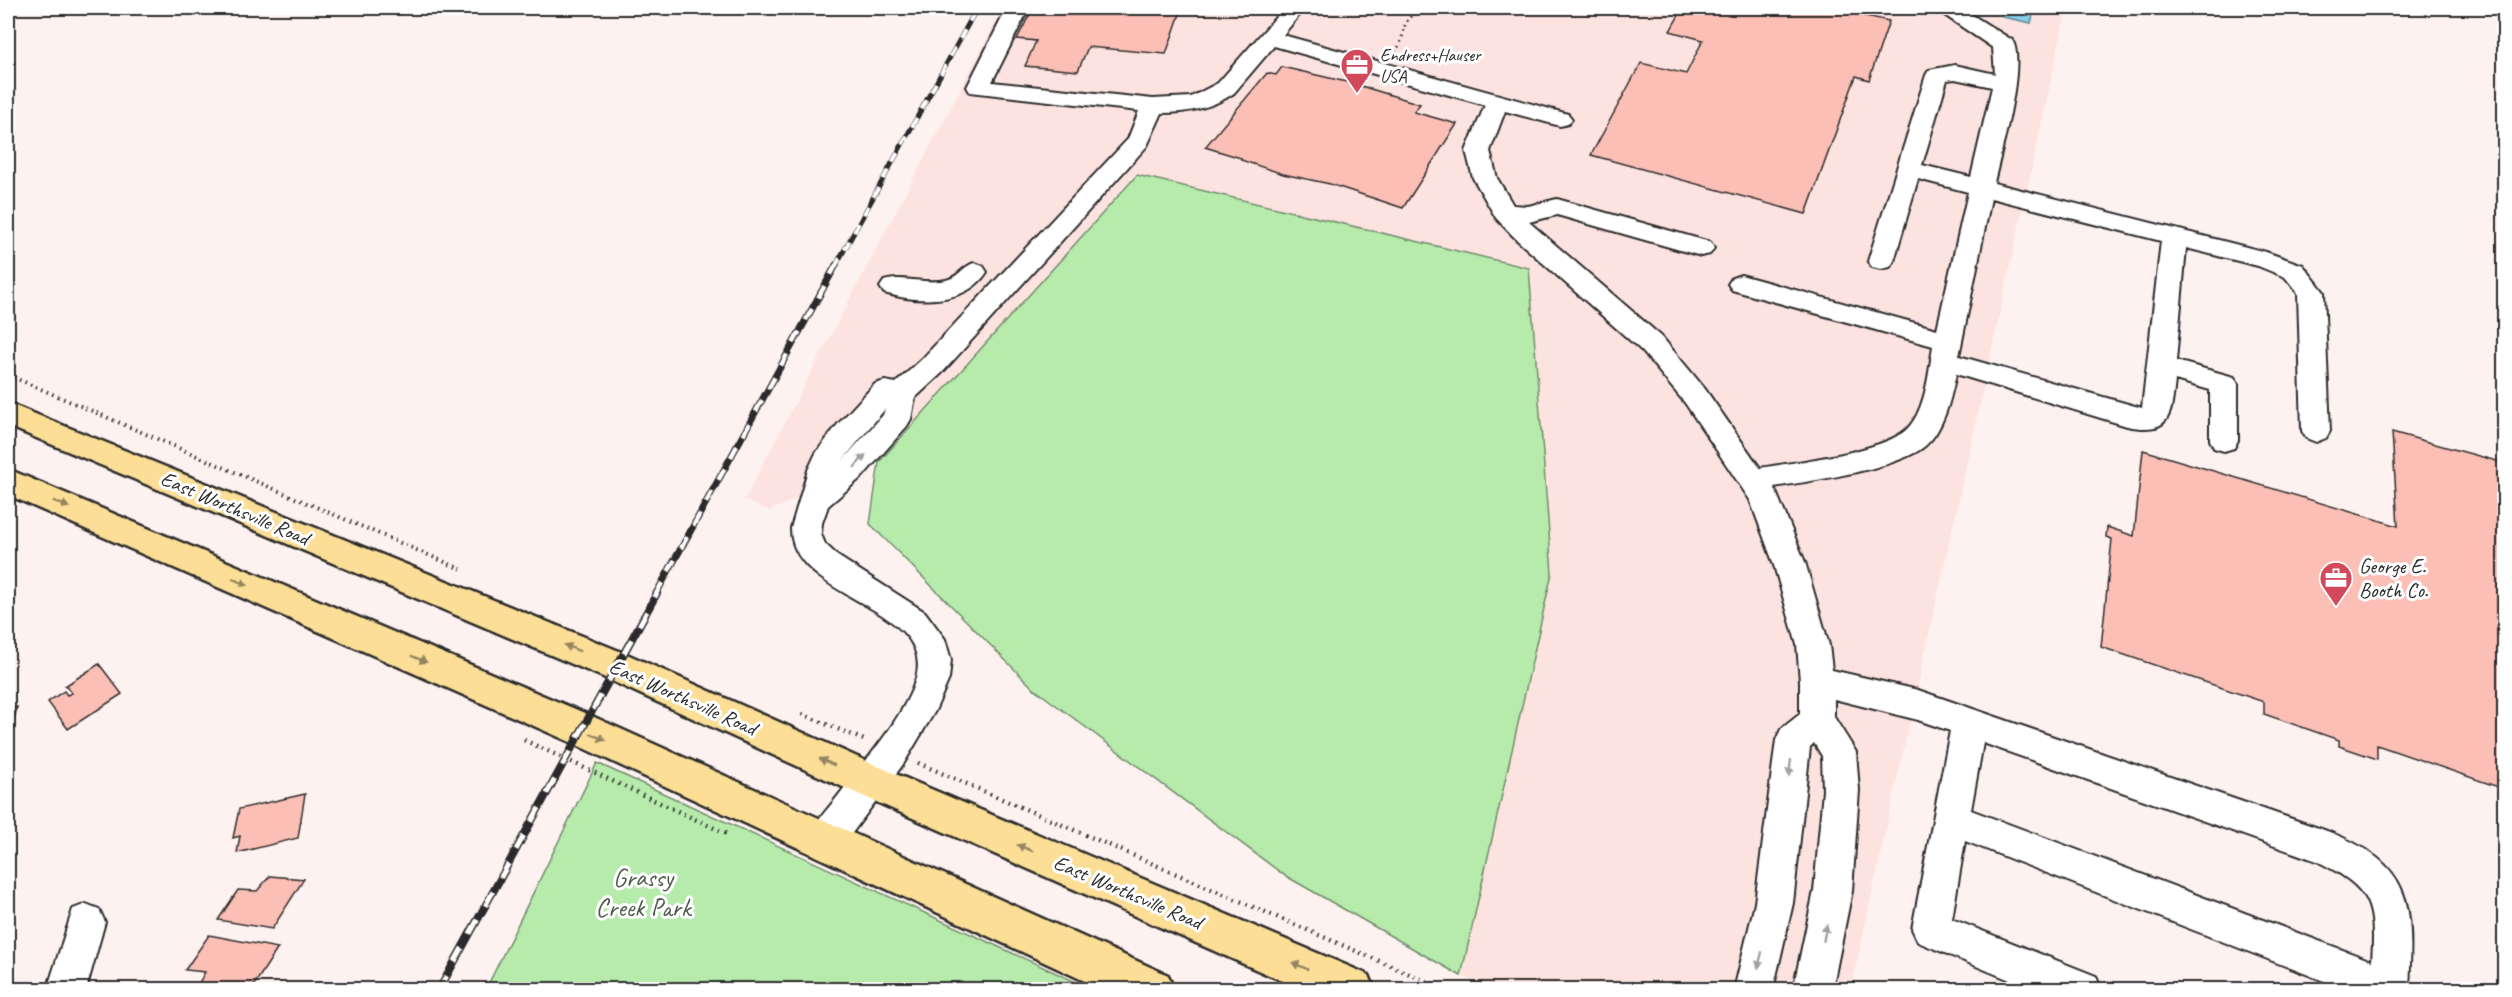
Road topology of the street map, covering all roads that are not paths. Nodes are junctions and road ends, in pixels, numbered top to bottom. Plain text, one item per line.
1 (1018, 8) edge
2 (1295, 8) edge
3 (1947, 8) edge
4 (1268, 38) junction
5 (2004, 83) junction
6 (1498, 100) junction
7 (1153, 106) junction
8 (1560, 119) dead end
9 (1909, 169) junction
10 (1980, 189) junction
11 (1505, 212) junction
12 (2174, 237) junction
13 (1701, 248) dead end
14 (1881, 261) dead end
15 (974, 272) dead end
16 (1741, 284) dead end
17 (893, 287) dead end
18 (1946, 351) junction
19 (2162, 367) junction
20 (8, 414) edge
21 (2316, 431) dead end
22 (2224, 440) dead end
23 (1753, 480) junction
24 (8, 481) edge
25 (1817, 681) junction
26 (1816, 720) junction
27 (1969, 723) junction
28 (870, 781) junction
29 (1951, 819) junction
30 (825, 840) junction
31 (86, 922) dead end
32 (2389, 988) edge
33 (66, 990) edge
34 (1153, 990) edge
35 (1354, 990) edge
36 (1753, 990) edge
37 (1812, 990) edge
38 (2082, 990) edge

1 - 7 street
2 - 4 street
3 - 5 street
4 - 6 street
4 - 7 street
5 - 9 street
5 - 10 street
6 - 8 street
6 - 11 street
7 - 28 street
9 - 10 street
9 - 14 street
10 - 12 street
10 - 18 street
11 - 13 street
11 - 23 street
12 - 19 street
12 - 21 street
15 - 17 street
16 - 18 street
18 - 19 street
18 - 23 street
19 - 22 street
28 -> 20 main road, East Worthsville Road
23 - 25 street
24 -> 30 main road
25 - 26 street
25 - 27 street
26 -> 36 street
37 -> 26 street
27 - 29 street
27 - 32 street
28 - 30 street
35 -> 28 main road, East Worthsville Road
29 - 32 street
29 - 38 street
30 - 34 main road
31 - 33 street

